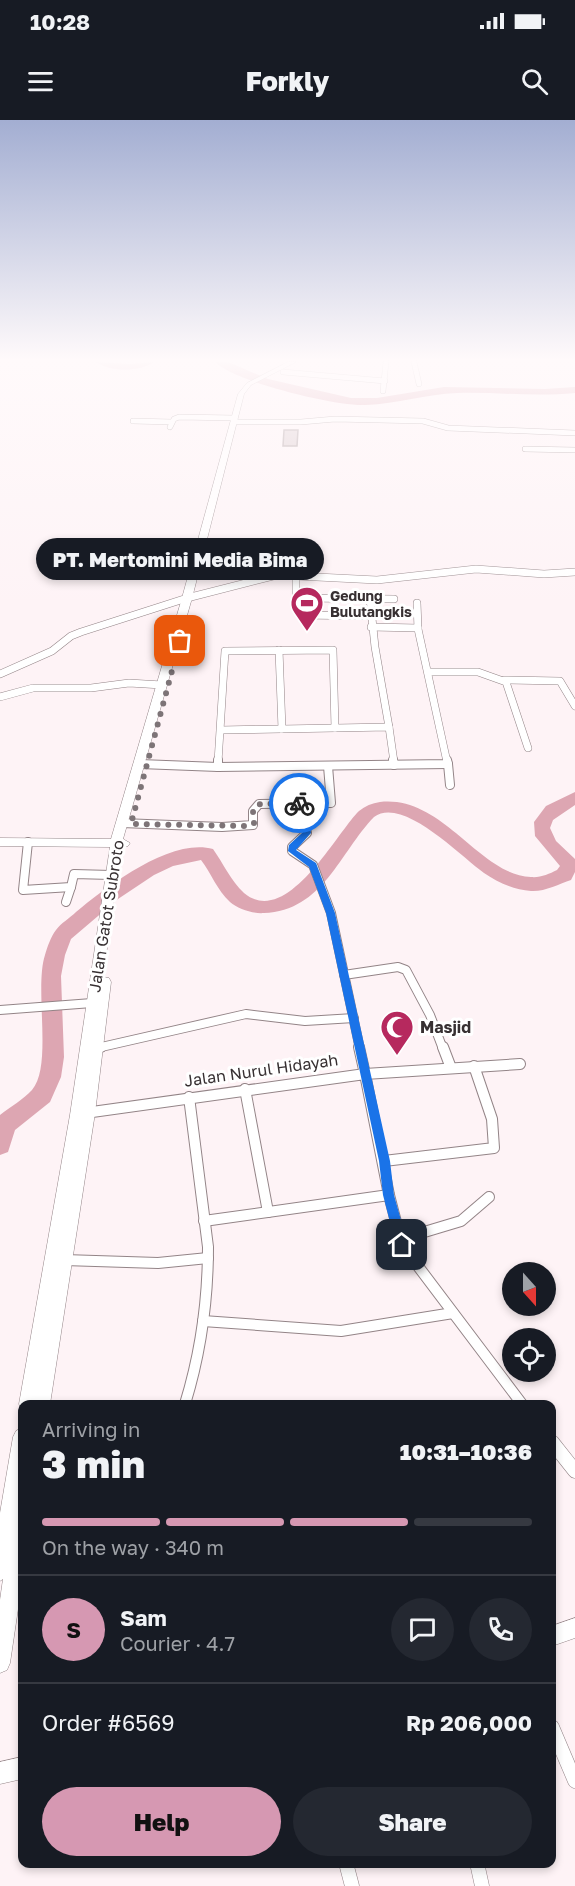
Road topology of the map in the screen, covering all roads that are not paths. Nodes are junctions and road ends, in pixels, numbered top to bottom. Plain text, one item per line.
1 (230, 444) edge
2 (525, 449) dead end
3 (575, 450) edge
4 (575, 572) edge
5 (296, 575) junction
6 (190, 597) junction
7 (301, 598) junction
8 (370, 599) junction
9 (394, 599) dead end
10 (417, 603) dead end
11 (371, 616) junction
12 (371, 627) junction
13 (418, 628) junction
14 (279, 650) junction
15 (428, 672) junction
16 (0, 674) edge
17 (504, 680) junction
18 (162, 685) junction
19 (0, 697) edge
20 (575, 706) edge
21 (388, 727) junction
22 (336, 728) junction
23 (282, 729) junction
24 (221, 730) junction
25 (528, 748) dead end
26 (143, 764) junction
27 (448, 764) junction
28 (394, 765) junction
29 (328, 766) junction
30 (218, 767) junction
31 (450, 785) dead end
32 (300, 803) junction
33 (126, 823) junction
34 (0, 842) edge
35 (28, 842) junction
36 (121, 843) junction
37 (113, 878) junction
38 (71, 887) junction
39 (110, 899) junction
40 (66, 902) dead end
41 (344, 975) junction
42 (86, 1003) junction
43 (0, 1010) edge
44 (354, 1018) junction
45 (97, 1048) junction
46 (520, 1064) dead end
47 (474, 1066) junction
48 (451, 1068) junction
49 (365, 1074) junction
50 (245, 1089) junction
51 (189, 1097) junction
52 (82, 1114) junction
53 (384, 1161) junction
54 (389, 1195) junction
55 (489, 1197) dead end
56 (268, 1212) junction
57 (204, 1221) junction
58 (401, 1239) junction
59 (208, 1258) junction
60 (64, 1260) junction
61 (453, 1312) junction
62 (203, 1321) junction
63 (46, 1337) junction
64 (29, 1400) edge
65 (41, 1400) edge
66 (186, 1400) edge
67 (519, 1400) edge
68 (556, 1447) edge
69 (18, 1461) edge
70 (575, 1471) edge
71 (0, 1571) edge
72 (18, 1579) edge
73 (16, 1607) edge
74 (575, 1628) edge
75 (556, 1635) edge
76 (0, 1663) edge
77 (556, 1736) edge
78 (18, 1769) edge
79 (0, 1773) edge
80 (575, 1781) edge
81 (347, 1868) edge
82 (478, 1868) edge
83 (352, 1886) edge
84 (482, 1886) edge

1 - 6 street, Jalan Gatot Subroto
2 - 3 street
4 - 5 street
5 - 6 street
5 - 7 street
6 - 16 street
6 - 18 street, Jalan Gatot Subroto
6 - 26 street, Jalan Gatot Subroto
7 - 8 street
7 - 11 street
8 - 9 street
8 - 11 street
10 - 13 street
11 - 12 street
12 - 13 street
12 - 21 street
13 - 15 street
14 - 22 street
14 - 23 street
14 - 24 street
15 - 17 street
15 - 27 street
17 - 20 street
17 - 25 street
18 - 19 street
18 - 26 street, Jalan Gatot Subroto
21 - 22 street
21 - 28 street
22 - 23 street
23 - 24 street
24 - 30 street
26 - 30 street
26 - 33 street, Jalan Gatot Subroto
27 - 28 street
27 - 31 street
28 - 29 street
29 - 30 street
29 - 32 street
32 - 33 street
32 - 41 street
33 - 36 street, Jalan Gatot Subroto
34 - 35 street
35 - 36 street
35 - 38 street
36 - 37 street, Jalan Gatot Subroto
37 - 38 street
37 - 39 street, Jalan Gatot Subroto
38 - 40 street
39 - 42 street, Jalan Gatot Subroto
39 - 45 street, Jalan Gatot Subroto
41 - 44 street
41 - 48 street
42 - 43 street
42 - 52 street, Jalan Gatot Subroto
44 - 45 street
44 - 49 street
45 - 52 street, Jalan Gatot Subroto
46 - 47 street, Jalan Nurul Hidayah
47 - 48 street, Jalan Nurul Hidayah
47 - 53 street
48 - 49 street, Jalan Nurul Hidayah
49 - 50 street, Jalan Nurul Hidayah
49 - 53 street
50 - 51 street, Jalan Nurul Hidayah
50 - 56 street
51 - 52 street, Jalan Nurul Hidayah
51 - 57 street
52 - 60 street, Jalan Gatot Subroto
52 - 63 street, Jalan Gatot Subroto
53 - 54 street
54 - 56 street
54 - 58 street
55 - 58 street
56 - 57 street
57 - 59 street
58 - 61 street
59 - 60 street
59 - 62 street
60 - 63 street, Jalan Gatot Subroto
61 - 62 street
61 - 67 street
62 - 66 street
63 - 64 street, Jalan Gatot Subroto
63 - 65 street, Jalan Gatot Subroto
68 - 70 street
69 - 71 street
72 - 73 street
73 - 76 street
74 - 75 street
77 - 80 street
78 - 79 street
81 - 83 street
82 - 84 street

